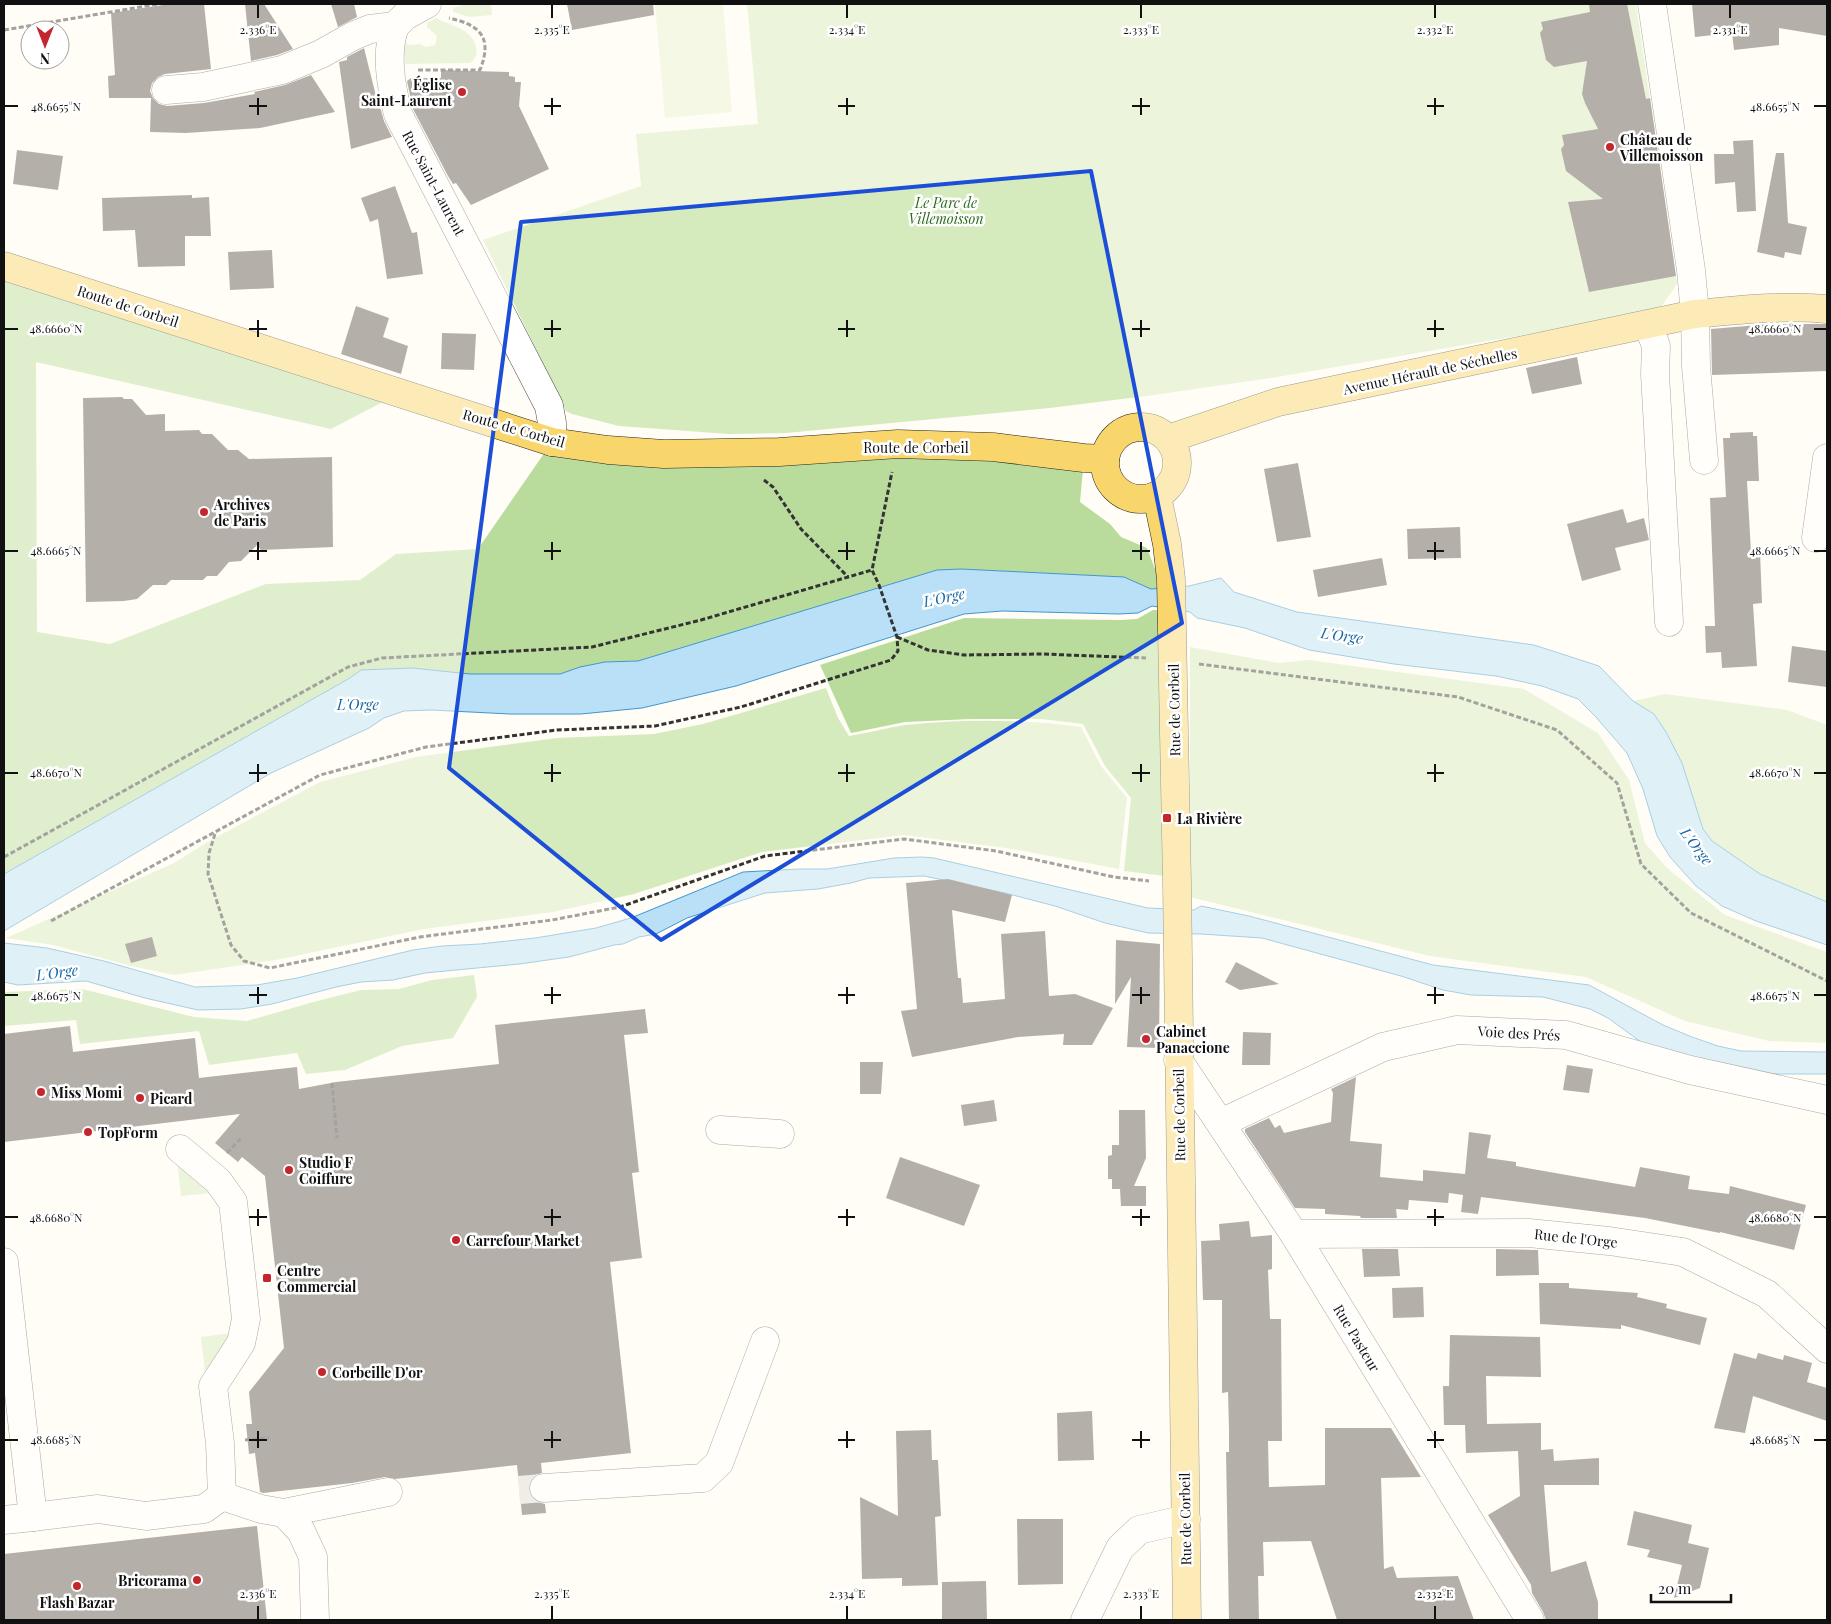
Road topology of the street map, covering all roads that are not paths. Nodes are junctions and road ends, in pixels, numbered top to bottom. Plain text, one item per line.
1 (1652, 4) edge
2 (437, 11) edge
3 (395, 26) junction
4 (166, 90) dead end
5 (4, 266) edge
6 (1827, 309) edge
7 (1695, 314) junction
8 (1648, 325) junction
9 (1168, 439) junction
10 (552, 442) junction
11 (1827, 458) edge
12 (1105, 459) junction
13 (1704, 460) dead end
14 (1157, 496) junction
15 (1816, 538) dead end
16 (1669, 622) dead end
17 (1178, 1060) junction
18 (1827, 1100) edge
19 (1221, 1123) junction
20 (720, 1130) dead end
21 (780, 1134) dead end
22 (180, 1149) dead end
23 (1294, 1234) junction
24 (4, 1262) edge
25 (765, 1342) dead end
26 (1827, 1349) edge
27 (544, 1488) tunnel mouth
28 (388, 1492) dead end
29 (222, 1496) junction
30 (284, 1513) junction
31 (33, 1518) junction
32 (1186, 1519) junction
33 (4, 1520) edge
34 (315, 1620) edge
35 (1085, 1620) edge
36 (1187, 1620) edge
37 (1530, 1620) edge

1 - 7 street
2 - 3 street
3 - 4 street
3 - 10 street, Rue Saint-Laurent
5 - 10 main road, Route de Corbeil
6 - 7 main road, Avenue Hérault de Séchelles
7 - 8 main road, Avenue Hérault de Séchelles
7 - 13 street
8 - 9 main road, Avenue Hérault de Séchelles
8 - 16 street
9 - 12 main road
9 - 14 main road
10 - 12 main road, Route de Corbeil
11 - 15 street
12 - 14 main road
14 - 17 main road, Rue de Corbeil
17 - 19 street, Rue Pasteur
17 - 32 main road, Rue de Corbeil
18 - 19 street, Voie des Prés
19 - 23 street, Rue Pasteur
20 - 21 street
22 - 29 street
23 - 26 street, Rue de l'Orge
23 - 37 street, Rue Pasteur
24 - 31 street
25 - 27 street
28 - 30 street
29 - 30 street
29 - 31 street
30 - 34 street
31 - 33 street
32 - 35 street
32 - 36 main road, Rue de Corbeil

